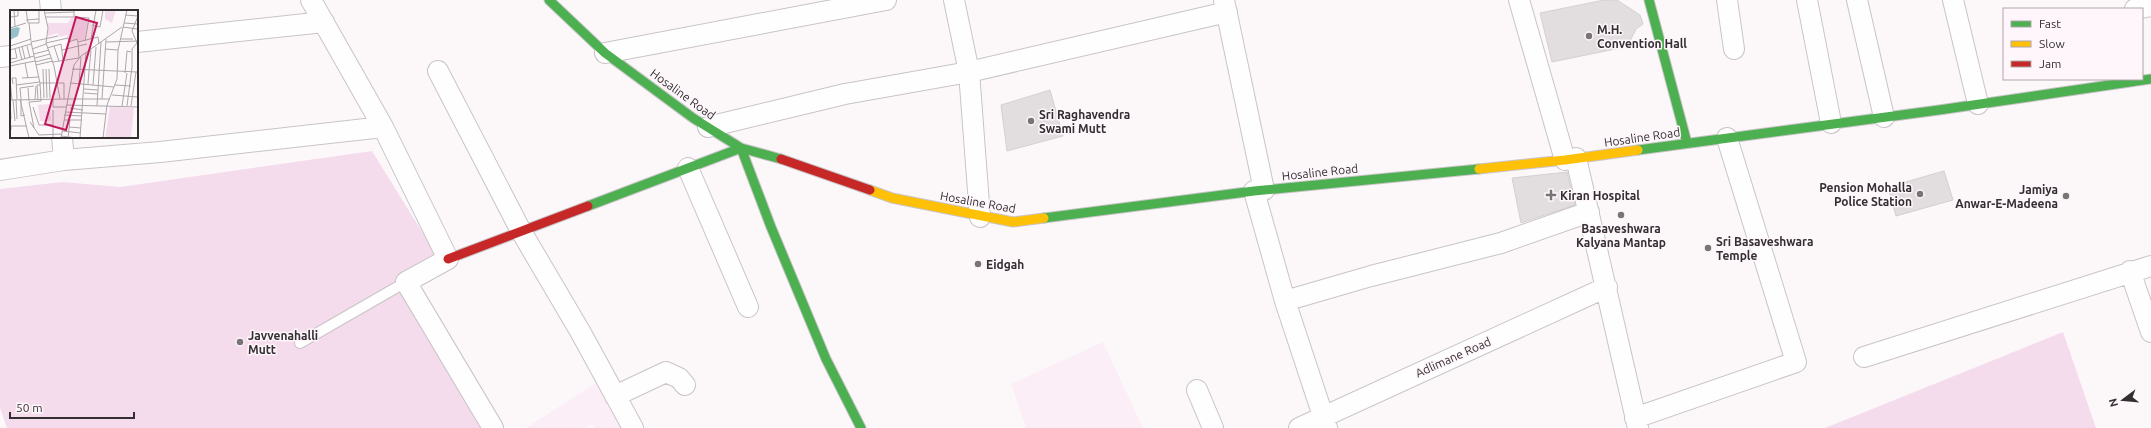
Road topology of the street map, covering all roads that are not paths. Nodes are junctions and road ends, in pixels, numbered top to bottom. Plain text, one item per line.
1 (50, 0) edge
2 (311, 0) edge
3 (549, 0) edge
4 (886, 0) edge
5 (954, 0) edge
6 (1519, 0) edge
7 (1648, 0) edge
8 (1727, 0) edge
9 (1807, 0) edge
10 (1857, 0) edge
11 (1953, 0) edge
12 (1225, 6) edge
13 (2151, 6) edge
14 (2140, 8) edge
15 (51, 10) edge
16 (324, 22) junction
17 (138, 42) edge
18 (1734, 49) dead end
19 (605, 53) junction
20 (10, 56) edge
21 (0, 57) edge
22 (438, 71) dead end
23 (969, 72) junction
24 (2151, 79) edge
25 (1978, 104) junction
26 (1884, 118) junction
27 (1831, 123) junction
28 (383, 127) junction
29 (708, 128) junction
30 (62, 138) edge
31 (1727, 138) junction
32 (1688, 143) junction
33 (741, 148) junction
34 (1571, 159) junction
35 (64, 160) junction
36 (688, 168) junction
37 (0, 170) edge
38 (1259, 190) junction
39 (1589, 212) junction
40 (980, 217) junction
41 (521, 231) junction
42 (448, 259) junction
43 (2151, 266) edge
44 (2130, 271) junction
45 (406, 282) junction
46 (1607, 287) junction
47 (1285, 301) junction
48 (748, 307) dead end
49 (2151, 332) edge
50 (300, 343) dead end
51 (1864, 357) dead end
52 (685, 385) dead end
53 (1197, 390) dead end
54 (615, 396) junction
55 (1325, 422) edge
56 (1637, 423) edge
57 (493, 428) edge
58 (633, 428) edge
59 (861, 428) edge
60 (1213, 428) edge
61 (1299, 428) edge

1 - 15 street
2 - 16 street
3 - 19 street, Hosaline Road
4 - 19 street
5 - 23 street
6 - 34 street
7 - 32 street
8 - 18 street
9 - 27 street
10 - 26 street
11 - 25 street
12 - 23 street
12 - 38 street
13 - 14 street
16 - 17 street
16 - 28 street
19 - 29 street, Hosaline Road
20 - 21 street
22 - 41 street
23 - 29 street
23 - 40 street
24 - 25 street, Hosaline Road
25 - 26 street, Hosaline Road
26 - 27 street, Hosaline Road
27 - 31 street, Hosaline Road
28 - 35 street
28 - 42 street
29 - 33 street, Hosaline Road
30 - 35 street
31 - 32 street, Hosaline Road
31 - 56 street
32 - 34 street, Hosaline Road
33 - 36 street
33 - 40 street, Hosaline Road
33 - 59 street
34 - 38 street, Hosaline Road
34 - 39 street
35 - 37 street
36 - 41 street
36 - 48 street
38 - 40 street, Hosaline Road
38 - 47 street
39 - 46 street
39 - 47 street
41 - 42 street
41 - 54 street
42 - 45 street
43 - 44 street
44 - 49 street
44 - 51 street
45 - 50 lane
45 - 57 street
46 - 55 street, Adlimane Road
46 - 56 street
47 - 55 street
52 - 54 street
53 - 60 street
54 - 58 street
55 - 61 street, Adlimane Road

